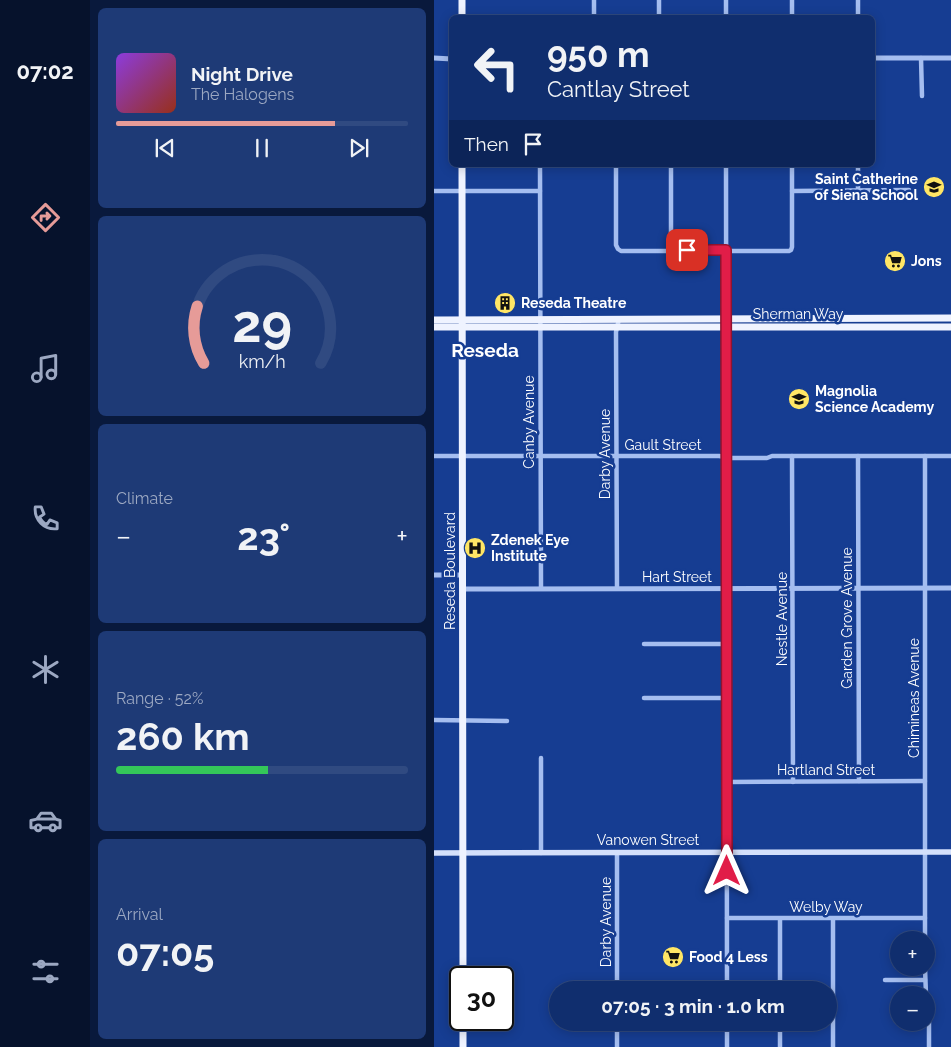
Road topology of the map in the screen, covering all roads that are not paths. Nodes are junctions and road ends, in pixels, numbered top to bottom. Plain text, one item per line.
1 (462, 0) edge
2 (594, 0) edge
3 (660, 0) edge
4 (726, 0) edge
5 (792, 0) edge
6 (858, 0) edge
7 (462, 15) edge
8 (594, 15) edge
9 (660, 15) edge
10 (726, 15) edge
11 (792, 15) edge
12 (858, 15) edge
13 (434, 58) edge
14 (875, 58) edge
15 (921, 58) junction
16 (951, 58) edge
17 (449, 59) edge
18 (922, 96) dead end
19 (462, 167) edge
20 (540, 167) edge
21 (616, 167) edge
22 (671, 167) edge
23 (726, 167) edge
24 (792, 167) edge
25 (858, 167) edge
26 (434, 190) edge
27 (462, 190) junction
28 (540, 190) junction
29 (792, 190) junction
30 (858, 190) junction
31 (909, 190) dead end
32 (671, 250) junction
33 (726, 250) junction
34 (951, 318) edge
35 (434, 320) edge
36 (462, 323) junction
37 (540, 323) junction
38 (618, 323) junction
39 (726, 323) junction
40 (434, 327) edge
41 (951, 327) edge
42 (434, 456) edge
43 (462, 456) junction
44 (540, 456) junction
45 (617, 456) junction
46 (792, 456) junction
47 (858, 456) junction
48 (924, 456) junction
49 (951, 456) edge
50 (726, 457) junction
51 (434, 575) edge
52 (462, 575) junction
53 (541, 588) junction
54 (617, 588) junction
55 (727, 588) junction
56 (793, 588) junction
57 (858, 588) junction
58 (925, 588) junction
59 (951, 588) edge
60 (463, 589) junction
61 (644, 644) dead end
62 (726, 644) junction
63 (644, 698) dead end
64 (727, 698) junction
65 (434, 720) edge
66 (463, 720) junction
67 (507, 721) dead end
68 (541, 758) dead end
69 (859, 781) junction
70 (926, 781) junction
71 (727, 782) junction
72 (793, 782) junction
73 (925, 852) junction
74 (951, 852) edge
75 (434, 853) edge
76 (463, 853) junction
77 (541, 853) junction
78 (617, 853) junction
79 (727, 853) junction
80 (727, 918) junction
81 (833, 918) junction
82 (925, 918) junction
83 (780, 919) junction
84 (925, 931) edge
85 (463, 966) edge
86 (925, 976) edge
87 (885, 980) dead end
88 (925, 980) junction
89 (617, 981) edge
90 (727, 981) edge
91 (780, 981) edge
92 (925, 986) edge
93 (463, 1031) edge
94 (617, 1031) edge
95 (727, 1031) edge
96 (780, 1031) edge
97 (928, 1031) edge
98 (463, 1047) edge
99 (617, 1047) edge
100 (727, 1047) edge
101 (780, 1047) edge
102 (833, 1047) edge
103 (929, 1047) edge

1 - 7 main road
2 - 8 street
3 - 9 street
4 - 10 street
5 - 11 street
6 - 12 street
13 - 17 street
14 - 15 street
15 - 16 street
15 - 18 street
19 - 27 main road, Reseda Boulevard
20 - 28 street, Canby Avenue
21 - 32 street
22 - 32 street
23 - 33 street
24 - 29 street
25 - 30 street
26 - 27 street
27 - 28 street
27 - 36 main road, Reseda Boulevard
28 - 37 street, Canby Avenue
29 - 30 street
29 - 33 street
30 - 31 street
32 - 33 street
33 - 39 street
34 - 39 main road, Sherman Way
35 - 36 main road, Sherman Way
36 - 37 main road, Sherman Way
36 - 40 main road, Sherman Way
36 - 43 main road, Reseda Boulevard
37 - 38 main road, Sherman Way
37 - 44 street, Canby Avenue
38 - 39 main road, Sherman Way
38 - 45 street, Darby Avenue
39 - 41 main road, Sherman Way
39 - 50 street
42 - 43 street, Gault Street
43 - 44 street, Gault Street
43 - 52 main road, Reseda Boulevard
44 - 45 street, Gault Street
44 - 53 street, Canby Avenue
45 - 50 street, Gault Street
45 - 54 street, Darby Avenue
46 - 47 street, Gault Street
46 - 50 street, Gault Street
46 - 56 street, Nestle Avenue
47 - 48 street, Gault Street
47 - 57 street, Garden Grove Avenue
48 - 49 street, Gault Street
48 - 58 street, Chimineas Avenue
50 - 55 street
51 - 52 street
52 - 60 main road, Reseda Boulevard
53 - 54 street, Hart Street
53 - 60 street, Hart Street
54 - 55 street, Hart Street
55 - 56 street, Hart Street
55 - 62 street
56 - 57 street, Hart Street
56 - 72 street, Nestle Avenue
57 - 58 street, Hart Street
57 - 69 street, Garden Grove Avenue
58 - 59 street, Hart Street
58 - 70 street, Chimineas Avenue
60 - 66 main road, Reseda Boulevard
61 - 62 street
62 - 64 street
63 - 64 street
64 - 71 street
65 - 66 street
66 - 67 street
66 - 76 main road, Reseda Boulevard
68 - 77 street
69 - 70 street, Hartland Street
69 - 72 street, Hartland Street
70 - 73 street, Chimineas Avenue
71 - 72 street, Hartland Street
71 - 79 street
73 - 74 main road, Vanowen Street
73 - 79 main road, Vanowen Street
73 - 82 street, Chimineas Avenue
75 - 76 main road, Vanowen Street
76 - 77 main road, Vanowen Street
76 - 85 main road, Reseda Boulevard
77 - 78 main road, Vanowen Street
78 - 79 main road, Vanowen Street
78 - 89 street, Darby Avenue
79 - 80 street
80 - 83 street, Welby Way
80 - 90 street
81 - 82 street, Welby Way
81 - 83 street, Welby Way
81 - 102 street
82 - 84 street, Chimineas Avenue
83 - 91 street
86 - 88 street
87 - 88 street
88 - 92 street
93 - 98 main road
94 - 99 street
95 - 100 street
96 - 101 street
97 - 103 street

